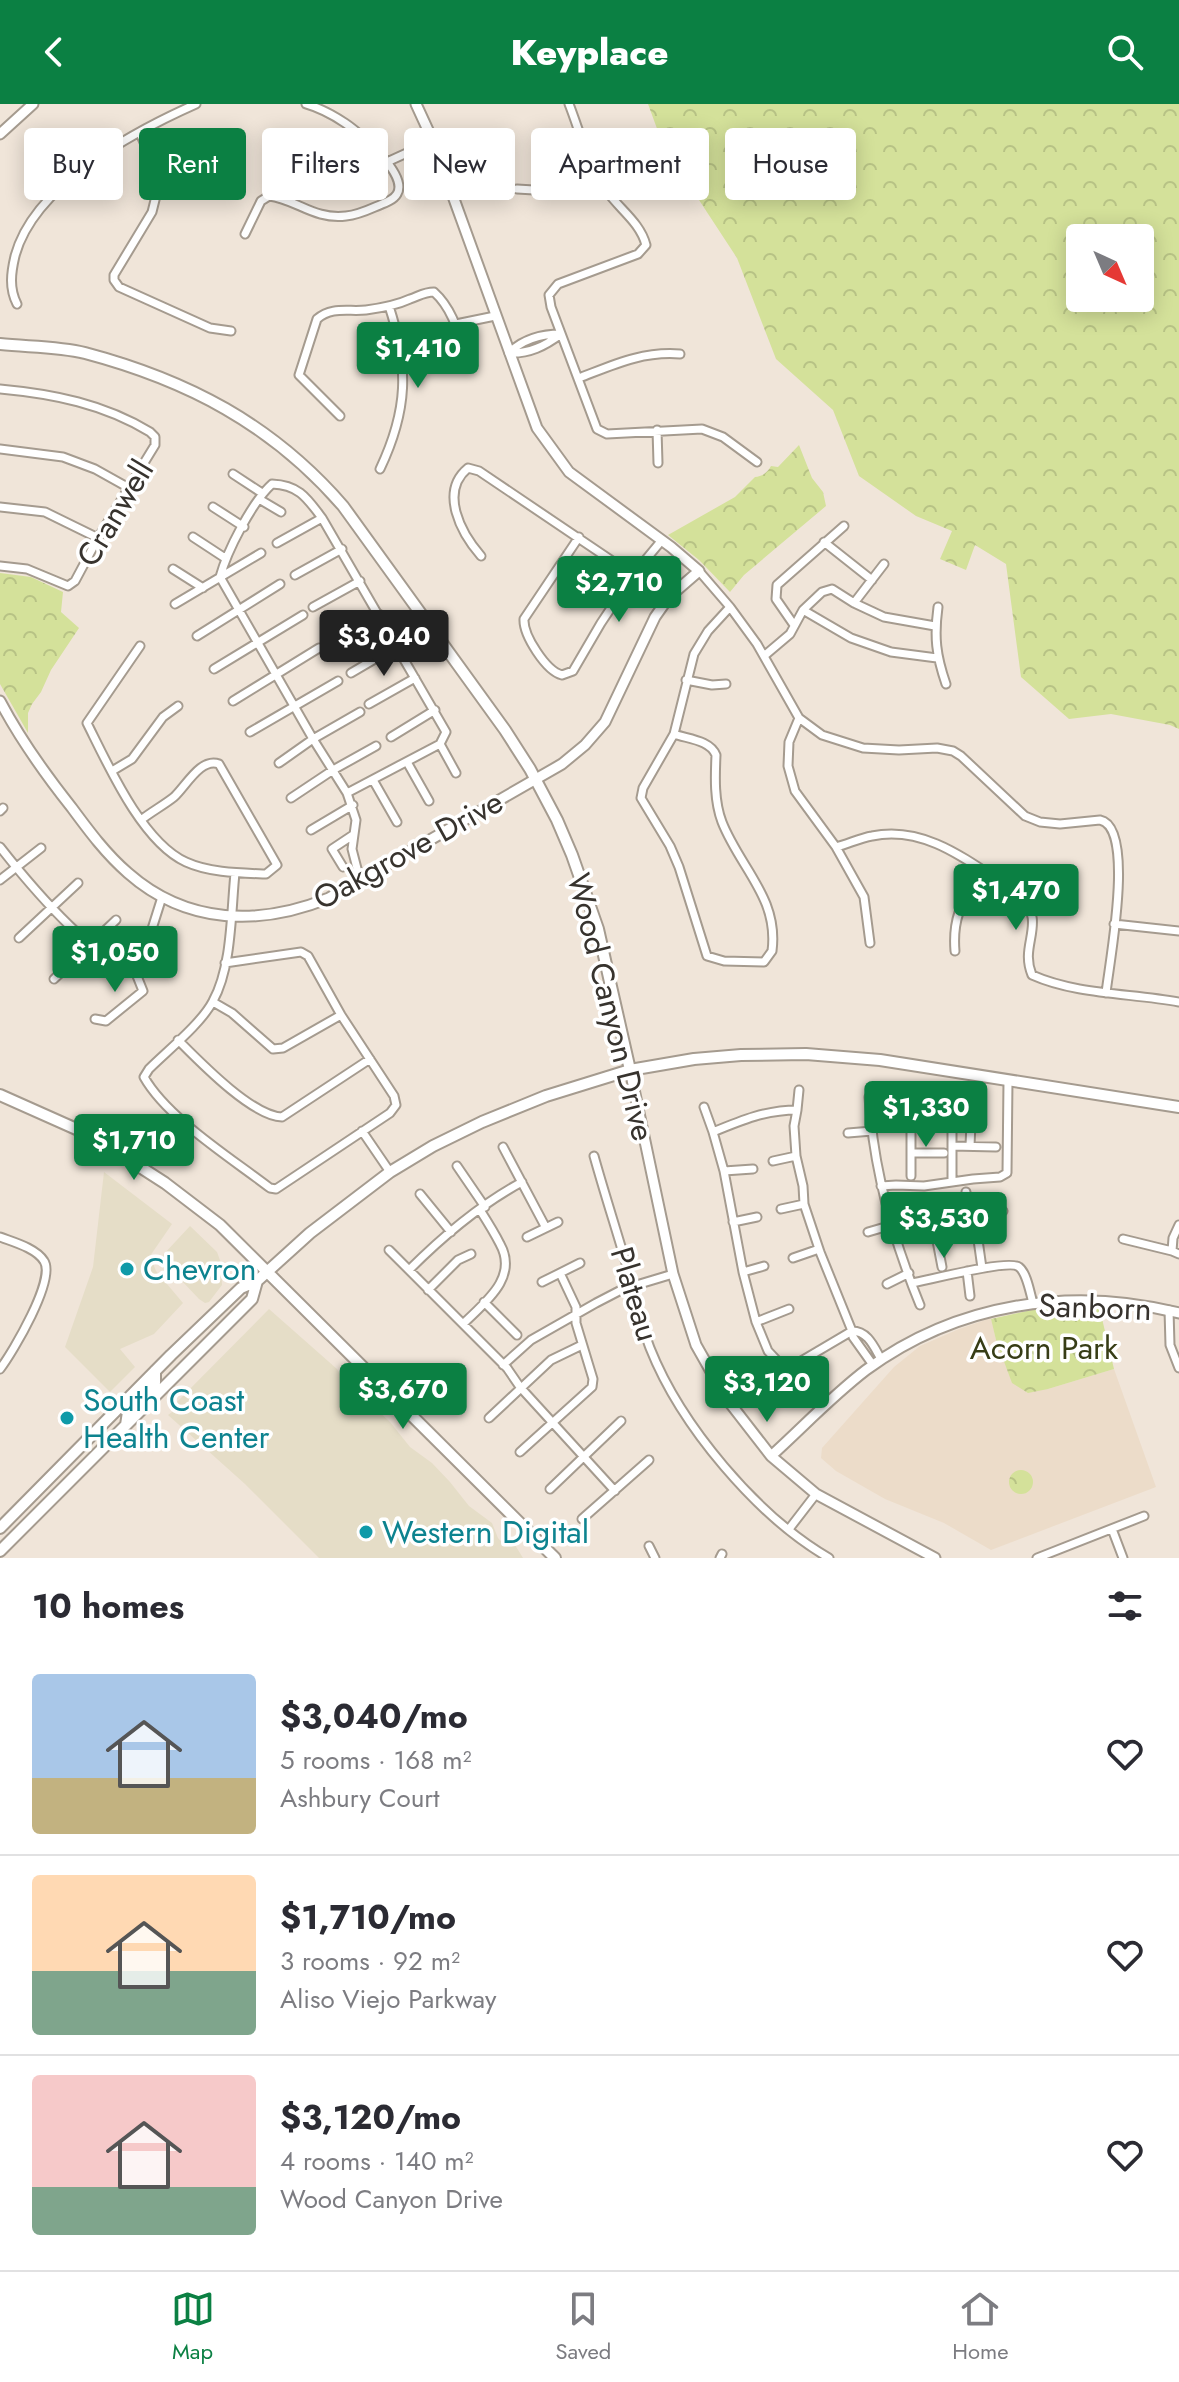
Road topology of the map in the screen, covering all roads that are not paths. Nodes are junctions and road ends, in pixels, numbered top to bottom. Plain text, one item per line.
1 (33, 104) edge
2 (196, 104) edge
3 (306, 104) edge
4 (416, 104) edge
5 (569, 104) edge
6 (150, 128) edge
7 (352, 128) edge
8 (427, 128) edge
9 (578, 128) edge
10 (0, 134) edge
11 (139, 134) edge
12 (388, 164) edge
13 (517, 189) dead end
14 (531, 190) edge
15 (155, 200) edge
16 (263, 200) edge
17 (281, 200) edge
18 (388, 200) edge
19 (388, 200) edge
20 (454, 200) edge
21 (615, 200) edge
22 (245, 234) dead end
23 (17, 304) dead end
24 (389, 306) junction
25 (495, 316) junction
26 (456, 324) junction
27 (231, 331) dead end
28 (561, 334) junction
29 (537, 337) junction
30 (0, 344) edge
31 (541, 346) junction
32 (509, 353) junction
33 (680, 354) dead end
34 (467, 359) dead end
35 (402, 360) junction
36 (379, 364) dead end
37 (579, 378) junction
38 (0, 389) edge
39 (340, 416) dead end
40 (657, 430) junction
41 (0, 449) edge
42 (757, 462) dead end
43 (658, 463) dead end
44 (380, 469) dead end
45 (233, 474) dead end
46 (129, 488) junction
47 (261, 496) junction
48 (0, 507) edge
49 (213, 507) dead end
50 (281, 512) dead end
51 (322, 518) junction
52 (844, 526) dead end
53 (244, 527) junction
54 (193, 537) dead end
55 (579, 537) junction
56 (98, 538) junction
57 (662, 540) junction
58 (824, 542) junction
59 (277, 543) dead end
60 (342, 549) junction
61 (261, 553) dead end
62 (481, 556) dead end
63 (225, 558) junction
64 (884, 564) dead end
65 (0, 566) edge
66 (173, 569) dead end
67 (699, 571) junction
68 (295, 575) dead end
69 (633, 575) junction
70 (220, 577) junction
71 (872, 580) junction
72 (360, 581) junction
73 (280, 584) dead end
74 (203, 588) junction
75 (854, 603) junction
76 (175, 604) dead end
77 (313, 607) dead end
78 (730, 607) junction
79 (938, 607) dead end
80 (240, 609) junction
81 (803, 610) junction
82 (379, 614) junction
83 (303, 615) dead end
84 (794, 625) junction
85 (935, 626) junction
86 (197, 636) dead end
87 (334, 640) dead end
88 (258, 642) junction
89 (140, 646) dead end
90 (397, 646) junction
91 (319, 648) dead end
92 (764, 656) junction
93 (937, 658) junction
94 (214, 669) dead end
95 (351, 673) dead end
96 (276, 674) junction
97 (415, 678) junction
98 (686, 680) junction
99 (338, 681) dead end
100 (726, 684) dead end
101 (946, 684) dead end
102 (0, 701) edge
103 (233, 701) dead end
104 (369, 704) dead end
105 (178, 706) dead end
106 (294, 706) junction
107 (435, 710) junction
108 (360, 712) dead end
109 (799, 718) junction
110 (250, 732) dead end
111 (674, 734) junction
112 (391, 737) dead end
113 (313, 739) junction
114 (440, 744) junction
115 (376, 746) dead end
116 (407, 762) junction
117 (279, 763) dead end
118 (333, 770) junction
119 (112, 771) junction
120 (456, 773) dead end
121 (373, 780) junction
122 (536, 780) junction
123 (347, 793) junction
124 (291, 798) dead end
125 (429, 801) dead end
126 (353, 805) junction
127 (141, 820) junction
128 (397, 822) dead end
129 (311, 830) dead end
130 (353, 835) junction
131 (0, 847) edge
132 (836, 847) junction
133 (41, 848) dead end
134 (343, 867) dead end
135 (17, 868) junction
136 (981, 870) junction
137 (235, 873) junction
138 (0, 880) edge
139 (360, 880) junction
140 (78, 883) dead end
141 (162, 897) junction
142 (53, 907) junction
143 (231, 917) junction
144 (116, 920) dead end
145 (1114, 924) junction
146 (1179, 931) edge
147 (150, 937) junction
148 (19, 938) dead end
149 (870, 943) dead end
150 (91, 944) junction
151 (171, 944) dead end
152 (955, 951) dead end
153 (225, 963) junction
154 (135, 971) junction
155 (54, 979) dead end
156 (1106, 993) junction
157 (213, 1002) junction
158 (1179, 1002) edge
159 (341, 1015) junction
160 (95, 1019) dead end
161 (178, 1040) junction
162 (370, 1059) junction
163 (630, 1070) junction
164 (1008, 1081) junction
165 (799, 1090) dead end
166 (0, 1095) edge
167 (869, 1097) dead end
168 (971, 1100) dead end
169 (704, 1107) dead end
170 (1179, 1107) edge
171 (797, 1110) junction
172 (911, 1123) junction
173 (952, 1123) junction
174 (971, 1123) junction
175 (871, 1126) junction
176 (362, 1131) junction
177 (713, 1132) junction
178 (848, 1133) dead end
179 (952, 1146) junction
180 (970, 1146) junction
181 (503, 1147) dead end
182 (996, 1147) dead end
183 (911, 1153) junction
184 (944, 1153) dead end
185 (594, 1156) dead end
186 (796, 1156) junction
187 (773, 1161) dead end
188 (457, 1166) dead end
189 (753, 1169) dead end
190 (724, 1171) junction
191 (390, 1172) junction
192 (911, 1176) dead end
193 (522, 1182) junction
194 (952, 1182) junction
195 (881, 1186) junction
196 (966, 1192) dead end
197 (420, 1194) dead end
198 (804, 1204) junction
199 (482, 1208) junction
200 (781, 1209) dead end
201 (1003, 1211) dead end
202 (972, 1214) junction
203 (757, 1217) dead end
204 (933, 1220) junction
205 (558, 1222) dead end
206 (733, 1222) junction
207 (1179, 1225) edge
208 (546, 1228) junction
209 (893, 1228) junction
210 (451, 1232) junction
211 (868, 1232) dead end
212 (0, 1237) edge
213 (527, 1237) dead end
214 (1123, 1239) dead end
215 (819, 1249) junction
216 (389, 1250) dead end
217 (1176, 1253) edge
218 (471, 1254) dead end
219 (793, 1258) dead end
220 (580, 1263) dead end
221 (764, 1266) dead end
222 (942, 1267) dead end
223 (982, 1268) junction
224 (409, 1270) junction
225 (268, 1271) junction
226 (967, 1271) junction
227 (743, 1272) junction
228 (560, 1273) junction
229 (909, 1273) junction
230 (673, 1274) junction
231 (257, 1281) junction
232 (542, 1282) dead end
233 (912, 1283) junction
234 (887, 1284) dead end
235 (633, 1286) junction
236 (428, 1290) junction
237 (970, 1296) dead end
238 (484, 1302) junction
239 (1033, 1303) junction
240 (920, 1305) dead end
241 (789, 1309) dead end
242 (1174, 1311) edge
243 (576, 1316) junction
244 (756, 1322) junction
245 (463, 1324) junction
246 (852, 1331) junction
247 (517, 1335) dead end
248 (582, 1345) junction
249 (877, 1362) junction
250 (503, 1365) junction
251 (1179, 1368) edge
252 (0, 1369) edge
253 (155, 1371) junction
254 (520, 1387) junction
255 (489, 1418) dead end
256 (551, 1421) junction
257 (621, 1421) dead end
258 (126, 1425) junction
259 (520, 1452) dead end
260 (584, 1456) junction
261 (771, 1456) junction
262 (649, 1460) dead end
263 (550, 1489) dead end
264 (615, 1491) junction
265 (816, 1494) junction
266 (1144, 1516) dead end
267 (582, 1519) dead end
268 (0, 1528) edge
269 (789, 1529) junction
270 (1112, 1529) junction
271 (649, 1546) dead end
272 (0, 1551) edge
273 (553, 1556) edge
274 (655, 1558) edge
275 (829, 1558) edge
276 (935, 1558) edge
277 (1037, 1558) edge
278 (1123, 1558) edge

1 - 10 street
2 - 6 street
3 - 7 street
4 - 8 street
5 - 9 street
11 - 23 street
12 - 19 street
13 - 14 street
15 - 27 street
16 - 22 street
17 - 18 street
20 - 25 street
21 - 28 street
24 - 26 street
24 - 35 street
24 - 39 street
25 - 26 street
25 - 32 street
26 - 34 street
28 - 29 street
28 - 31 street
28 - 37 street
29 - 31 street
29 - 32 street
30 - 122 main road, Wood Canyon Drive
31 - 32 street
32 - 57 street
33 - 37 street
35 - 36 street
35 - 44 street
37 - 40 street
38 - 46 street, Cranwell
40 - 42 street
40 - 43 street
41 - 46 street
45 - 47 street
46 - 56 street, Cranwell
47 - 50 street
47 - 51 street
47 - 53 street
48 - 56 street
49 - 53 street
51 - 59 street
51 - 60 street
52 - 58 street
53 - 63 street
54 - 63 street
55 - 62 street
55 - 69 street
55 - 69 street
56 - 65 street, Cranwell
57 - 67 street
57 - 69 street
58 - 71 street
58 - 84 street
60 - 68 street
60 - 72 street
61 - 70 street
63 - 70 street
64 - 71 street
66 - 74 street
67 - 78 street
67 - 122 street, Oakgrove Drive
70 - 74 street
70 - 80 street
71 - 75 street
72 - 77 street
72 - 82 street
73 - 80 street
74 - 76 street
75 - 81 street
75 - 85 street
78 - 92 street
78 - 98 street
79 - 85 street
80 - 86 street
80 - 88 street
81 - 84 street
81 - 93 street
82 - 87 street
82 - 90 street
83 - 88 street
84 - 92 street
85 - 93 street
88 - 94 street
88 - 96 street
89 - 119 street
90 - 95 street
90 - 97 street
91 - 96 street
92 - 109 street
93 - 101 street
96 - 103 street
96 - 106 street
97 - 104 street
97 - 107 street
98 - 100 street
98 - 111 street
99 - 106 street
102 - 141 street, Oakgrove Drive
105 - 119 street
106 - 110 street
106 - 113 street
107 - 112 street
107 - 114 street
108 - 113 street
109 - 132 street
109 - 145 street
111 - 111 street
113 - 117 street
113 - 118 street
114 - 116 street
114 - 120 street
115 - 118 street
116 - 121 street
116 - 125 street
118 - 123 street
118 - 124 street
119 - 127 street
121 - 123 street
121 - 128 street
122 - 139 street, Oakgrove Drive
122 - 163 main road, Wood Canyon Drive
123 - 126 street
126 - 129 street
126 - 130 street
127 - 137 street
127 - 137 street
130 - 134 street
130 - 139 street
131 - 135 street
132 - 136 street
132 - 149 street
133 - 135 street
135 - 138 street
135 - 142 street
136 - 152 street
136 - 156 street
137 - 143 street
139 - 143 street, Oakgrove Drive
140 - 142 street
141 - 143 street, Oakgrove Drive
141 - 147 street
142 - 148 street
142 - 150 street
143 - 153 street
144 - 150 street
145 - 146 street
145 - 156 street
147 - 151 street
147 - 154 street
150 - 154 street
150 - 155 street
153 - 157 street
153 - 159 street
154 - 160 street
156 - 158 street
157 - 159 street
157 - 161 street
159 - 162 street
161 - 162 street
161 - 176 street
162 - 176 street
163 - 164 main road
163 - 191 main road
163 - 230 street, Wood Canyon Drive
164 - 170 main road
164 - 194 street
165 - 171 street
166 - 225 main road
167 - 175 street
168 - 174 street
169 - 177 street
171 - 177 street
171 - 186 street
172 - 173 street
172 - 175 street
172 - 183 street
173 - 174 street
173 - 179 street
174 - 180 street
175 - 178 street
175 - 195 street
176 - 191 street
177 - 190 street
179 - 180 street
179 - 194 street
180 - 182 street
181 - 193 street
183 - 184 street
183 - 192 street
185 - 235 street, Plateau
186 - 187 street
186 - 198 street
188 - 199 street
189 - 190 street
190 - 206 street
191 - 225 main road
193 - 199 street
193 - 208 street
194 - 195 street
195 - 209 street
196 - 202 street
197 - 210 street
198 - 200 street
198 - 215 street
199 - 210 street
199 - 238 street
201 - 202 street
202 - 204 street
202 - 223 street
203 - 206 street
204 - 209 street
204 - 222 street
205 - 208 street
206 - 227 street
207 - 217 street
208 - 213 street
209 - 211 street
209 - 229 street
210 - 224 street
212 - 252 street
214 - 217 street
215 - 219 street
215 - 246 street
216 - 224 street
218 - 236 street
220 - 228 street
221 - 227 street
223 - 226 street
223 - 239 street
224 - 236 street
225 - 231 main road
225 - 273 main road
226 - 233 street
226 - 237 street
227 - 244 street
228 - 232 street
228 - 243 street
229 - 233 street
229 - 234 street
230 - 235 street
230 - 261 street, Wood Canyon Drive
231 - 253 main road
231 - 258 main road
233 - 240 street
235 - 243 street
235 - 269 street, Plateau
236 - 245 street
238 - 245 street
238 - 247 street
239 - 242 street, Sanborn
239 - 249 street, Sanborn
241 - 244 street
242 - 251 street
243 - 248 street
243 - 250 street
244 - 246 street
245 - 250 street
246 - 249 street
248 - 254 street
248 - 256 street
249 - 261 street, Sanborn
250 - 254 street
253 - 258 main road
253 - 268 main road
254 - 255 street
254 - 256 street
256 - 259 street
256 - 260 street
257 - 260 street
258 - 272 main road
260 - 263 street
260 - 264 street
261 - 265 street, Wood Canyon Drive
262 - 264 street
264 - 267 street
265 - 269 street
265 - 276 street, Wood Canyon Drive
266 - 270 street
269 - 275 street, Plateau
270 - 277 street
270 - 278 street
271 - 274 street

